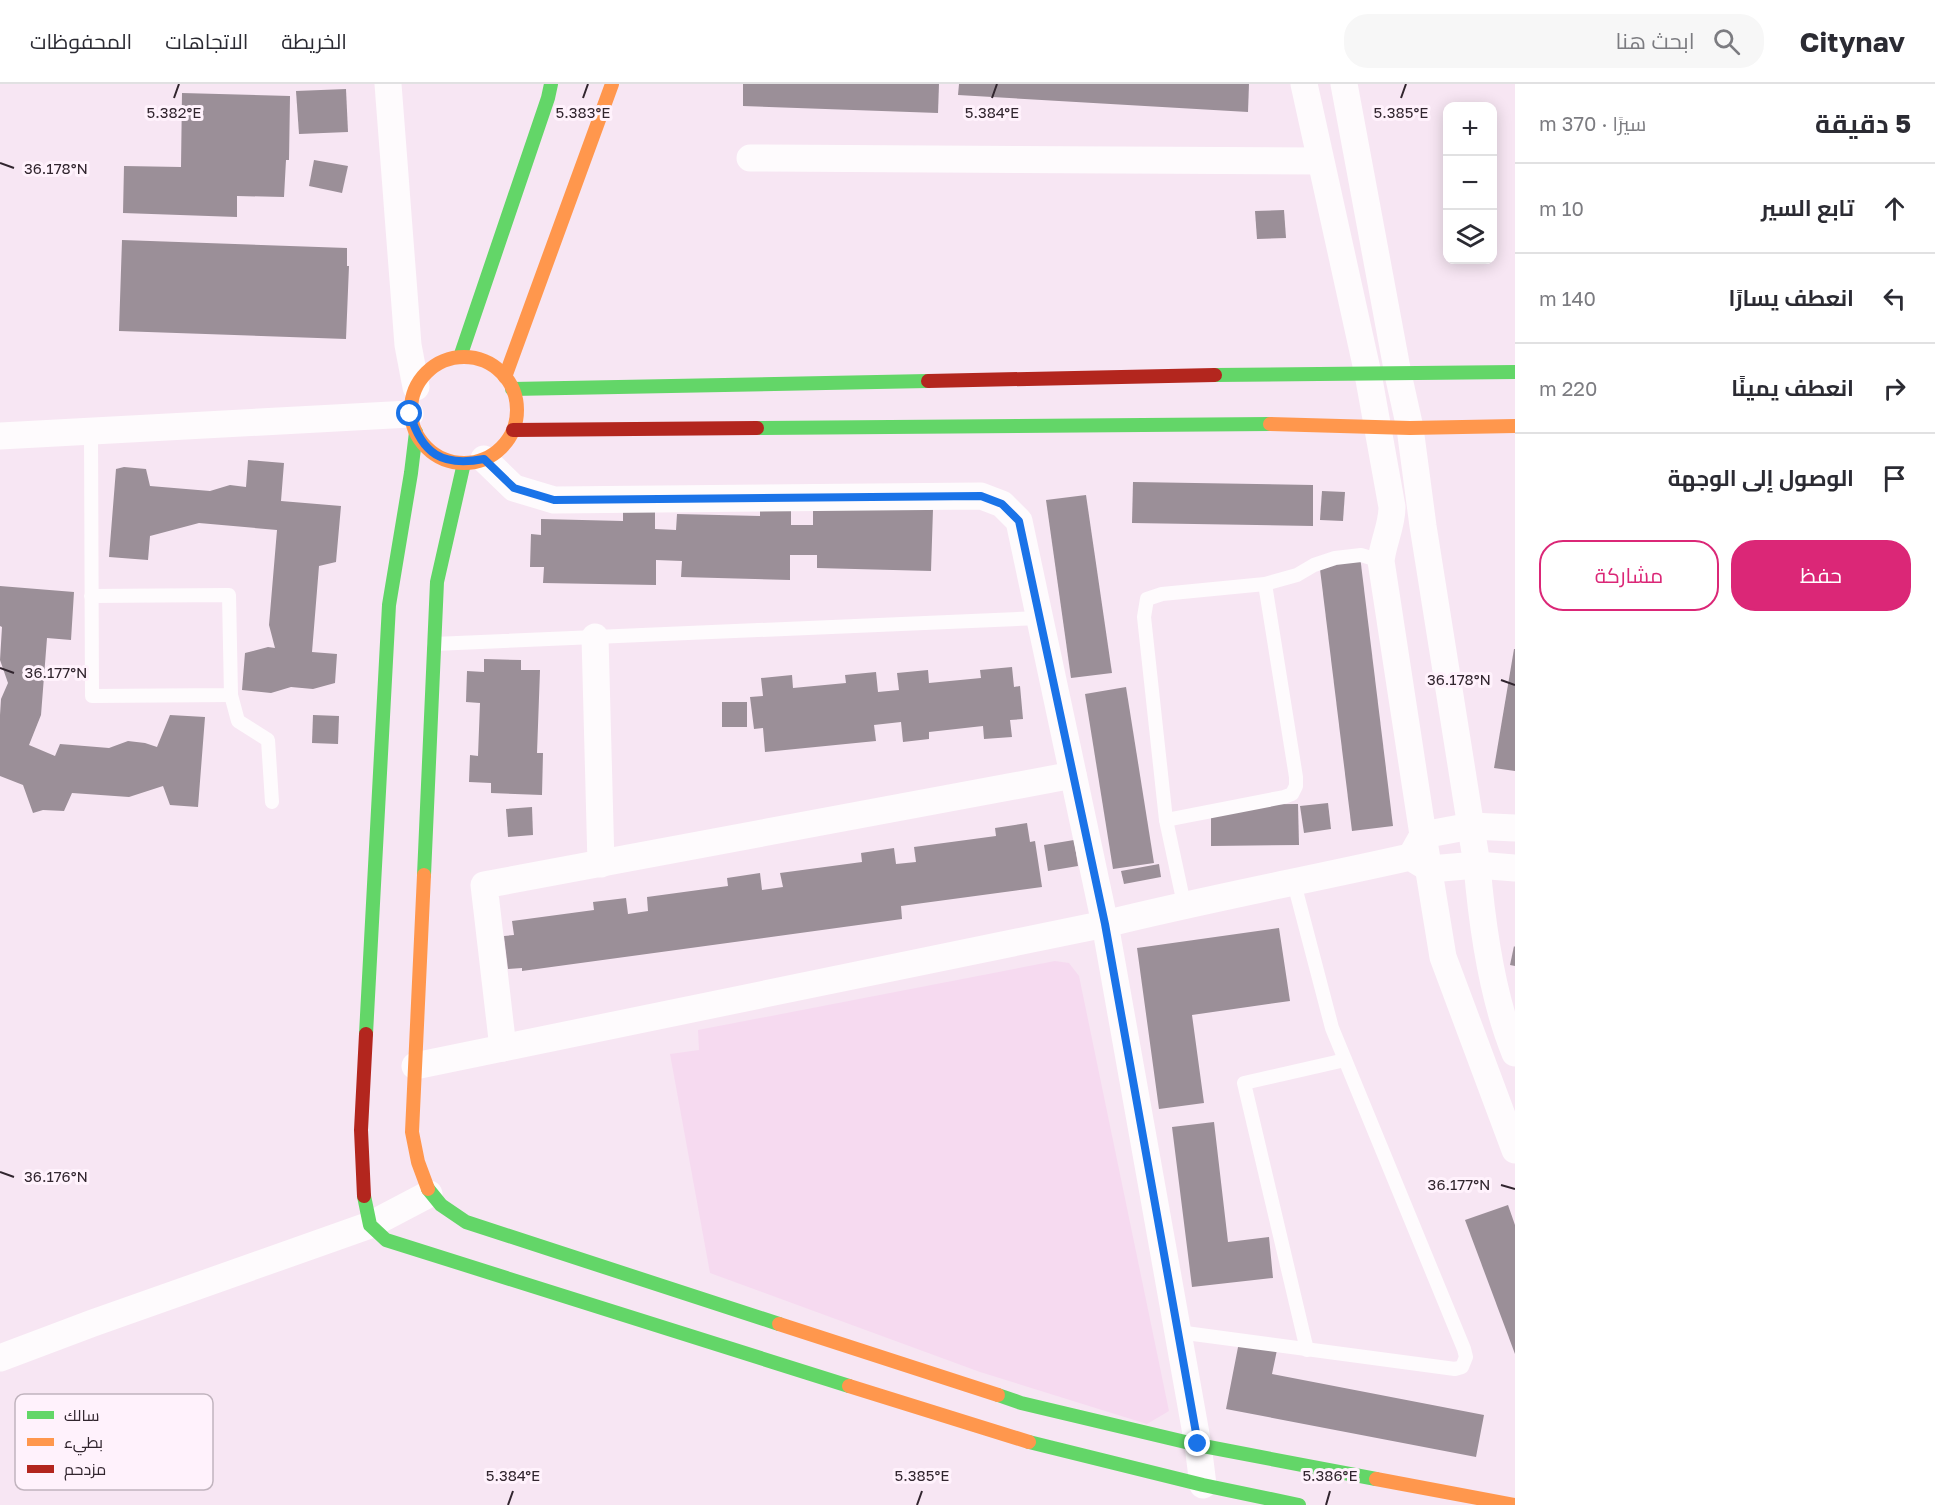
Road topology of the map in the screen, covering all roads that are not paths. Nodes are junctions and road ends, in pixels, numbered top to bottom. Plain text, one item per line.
1 (388, 84) edge
2 (550, 84) edge
3 (612, 84) edge
4 (1304, 84) edge
5 (1344, 84) edge
6 (750, 158) dead end
7 (1320, 161) junction
8 (460, 357) junction
9 (1515, 372) edge
10 (1368, 374) junction
11 (1398, 374) junction
12 (505, 377) junction
13 (416, 387) junction
14 (513, 389) junction
15 (413, 423) junction
16 (1378, 426) junction
17 (1515, 426) edge
18 (1410, 428) junction
19 (513, 430) junction
20 (91, 432) junction
21 (0, 436) edge
22 (474, 461) junction
23 (1424, 526) junction
24 (1390, 527) junction
25 (1381, 561) junction
26 (1265, 584) junction
27 (91, 596) junction
28 (1039, 618) junction
29 (595, 637) junction
30 (434, 644) junction
31 (231, 695) junction
32 (1073, 775) junction
33 (272, 802) dead end
34 (1166, 820) junction
35 (1471, 826) junction
36 (1515, 828) edge
37 (1421, 854) junction
38 (601, 864) junction
39 (1477, 865) junction
40 (1515, 868) edge
41 (1294, 883) junction
42 (1184, 904) junction
43 (1105, 924) junction
44 (503, 1048) junction
45 (1515, 1054) edge
46 (1345, 1060) junction
47 (415, 1066) junction
48 (1485, 1070) junction
49 (1515, 1150) edge
50 (429, 1194) junction
51 (370, 1225) junction
52 (1178, 1332) junction
53 (1307, 1350) junction
54 (0, 1358) edge
55 (1198, 1444) junction
56 (1203, 1485) junction
57 (1299, 1505) edge
58 (1515, 1505) edge

1 - 13 street
2 - 8 street
3 - 12 street
4 - 7 street
5 - 11 street
6 - 7 street
7 - 10 street
8 - 12 street
8 - 13 street
9 - 11 street
10 - 11 street
10 - 14 street
10 - 16 street
11 - 18 street
12 - 14 street
13 - 15 street
14 - 19 street
15 - 20 street
15 - 22 street
15 - 51 street
16 - 18 street
16 - 19 street
16 - 24 street
17 - 18 street
18 - 23 street
19 - 22 street
20 - 21 street
20 - 27 lane
22 - 28 street
22 - 30 street
23 - 24 street
23 - 35 street
24 - 25 street
25 - 26 lane
25 - 37 street
26 - 34 lane
26 - 34 lane
27 - 31 lane
27 - 31 lane
28 - 29 lane
28 - 32 street
29 - 30 lane
29 - 38 street
30 - 47 street
31 - 33 lane
32 - 38 street
32 - 43 street
34 - 42 lane
35 - 36 street
35 - 37 street
35 - 39 street
37 - 39 street
37 - 41 street
37 - 48 street
38 - 44 street
39 - 40 street
39 - 45 street
41 - 42 street
41 - 46 lane
42 - 43 street
43 - 44 street
43 - 52 street
44 - 47 street
45 - 48 street
46 - 53 lane
46 - 53 lane
47 - 50 street
48 - 49 street
50 - 51 street
50 - 55 street
51 - 54 street
51 - 56 street
52 - 53 lane
52 - 55 street
55 - 56 street
55 - 58 street
56 - 57 street

